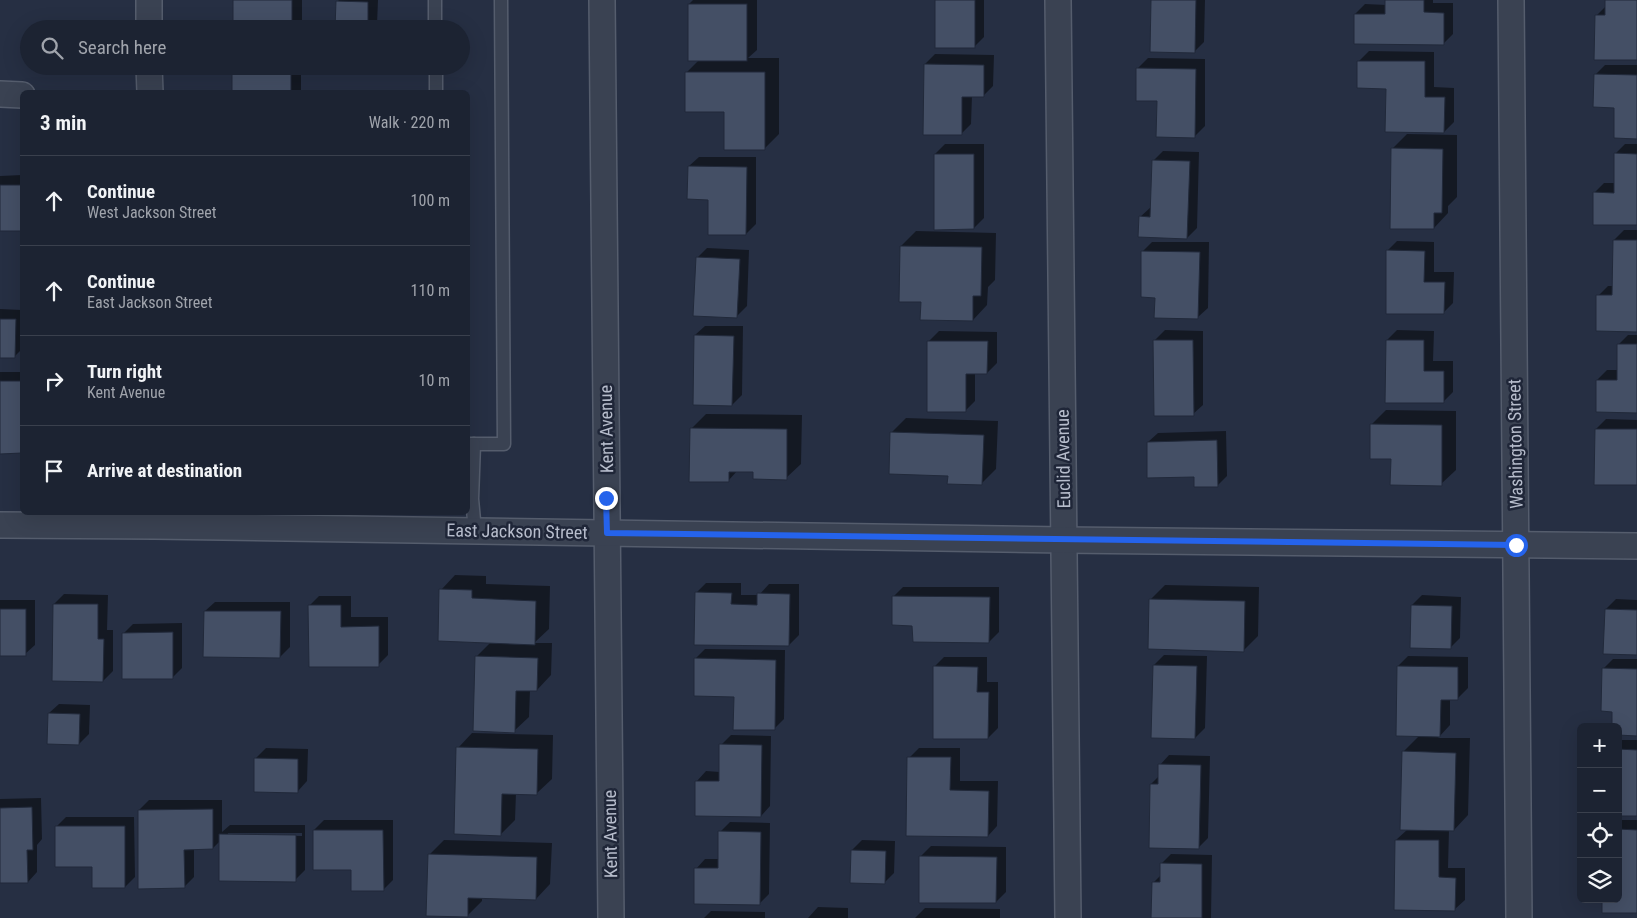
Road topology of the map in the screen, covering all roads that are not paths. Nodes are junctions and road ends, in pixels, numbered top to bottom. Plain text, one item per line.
1 (149, 0) edge
2 (435, 0) edge
3 (501, 0) edge
4 (602, 0) edge
5 (1058, 0) edge
6 (1511, 0) edge
7 (149, 20) edge
8 (436, 20) edge
9 (150, 75) edge
10 (436, 75) edge
11 (150, 90) edge
12 (436, 90) edge
13 (0, 94) edge
14 (20, 95) edge
15 (471, 444) edge
16 (154, 519) edge
17 (0, 525) edge
18 (475, 531) junction
19 (607, 533) junction
20 (1064, 540) junction
21 (1516, 545) junction
22 (1637, 546) edge
23 (611, 918) edge
24 (1068, 918) edge
25 (1519, 918) edge

1 - 7 street
2 - 8 lane
3 - 15 lane
4 - 19 street, Kent Avenue
5 - 20 street, Euclid Avenue
6 - 21 street, Washington Street
9 - 11 street
10 - 12 lane
13 - 14 street
15 - 18 lane
16 - 17 street, East Jackson Street
16 - 18 street, East Jackson Street
18 - 19 street, East Jackson Street
19 - 20 street, East Jackson Street
19 - 23 street, Kent Avenue
20 - 21 street, East Jackson Street
20 - 24 street, Euclid Avenue
21 - 22 street, East Jackson Street
21 - 25 street, Washington Street

